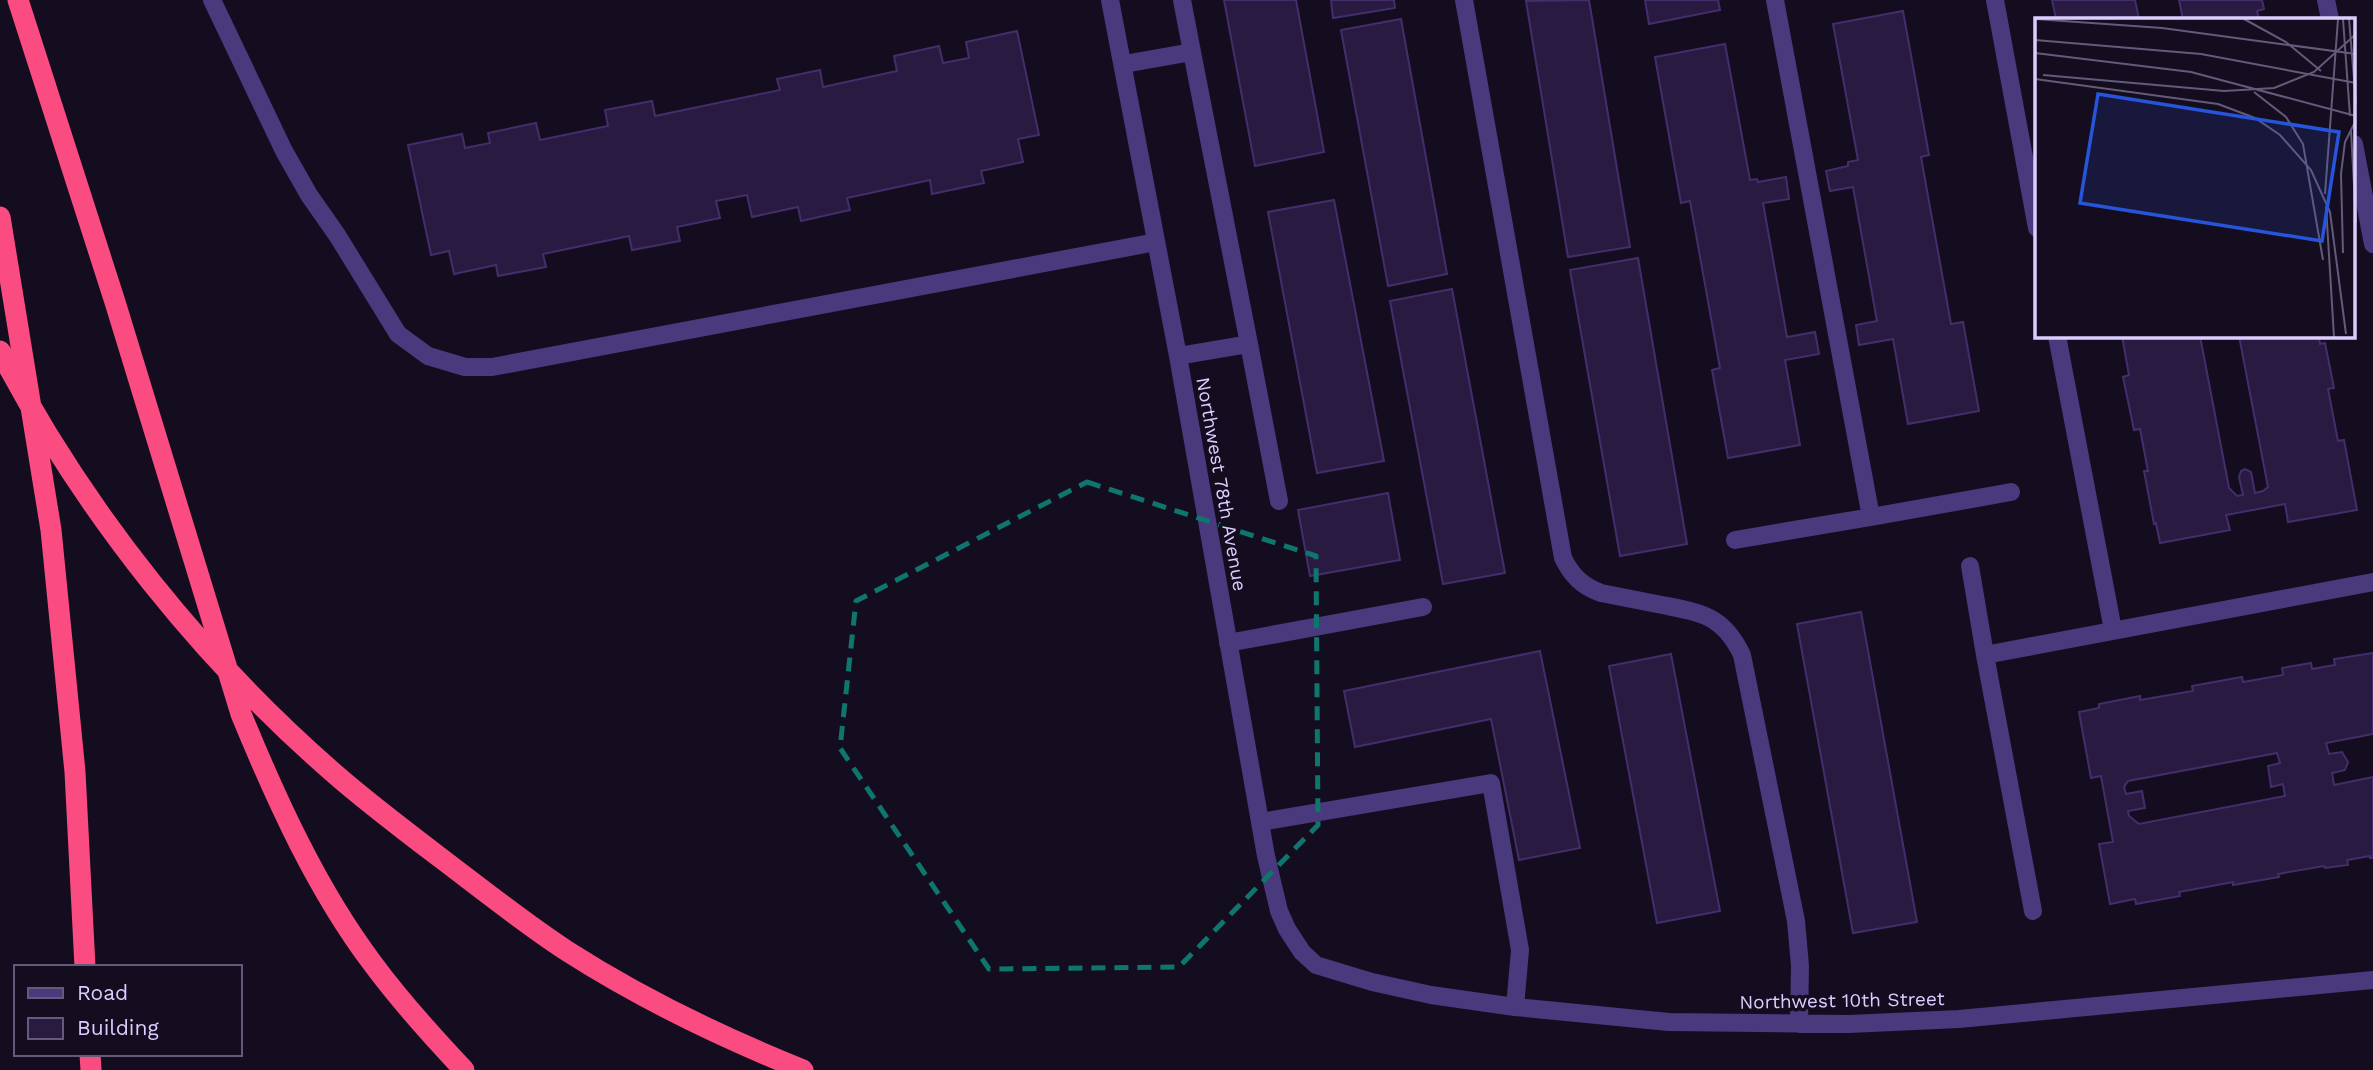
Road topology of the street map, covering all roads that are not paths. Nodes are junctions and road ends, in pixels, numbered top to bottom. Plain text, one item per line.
1 (18, 0) edge
2 (212, 0) edge
3 (1111, 0) edge
4 (1182, 0) edge
5 (1464, 0) edge
6 (1775, 0) edge
7 (1995, 0) edge
8 (2326, 0) edge
9 (2330, 18) edge
10 (1192, 52) junction
11 (1124, 64) junction
12 (2356, 155) edge
13 (0, 217) edge
14 (2035, 217) edge
15 (1156, 243) junction
16 (2373, 244) edge
17 (2057, 338) edge
18 (1249, 344) junction
19 (0, 351) edge
20 (1178, 356) junction
21 (2011, 492) dead end
22 (1279, 501) dead end
23 (1871, 517) junction
24 (1735, 540) dead end
25 (1970, 566) dead end
26 (2373, 582) edge
27 (1423, 607) dead end
28 (2113, 630) junction
29 (1228, 643) junction
30 (1985, 655) junction
31 (1261, 822) junction
32 (2033, 911) dead end
33 (85, 965) edge
34 (1316, 965) joint
35 (2373, 980) edge
36 (1515, 1007) junction
37 (1799, 1024) junction
38 (464, 1070) edge
39 (803, 1070) edge

1 - 38 highway
2 - 15 street
3 - 11 street, Northwest 78th Avenue
4 - 10 street
5 - 37 street
6 - 23 street
7 - 14 street
8 - 9 street
10 - 11 street
10 - 18 street
11 - 15 street, Northwest 78th Avenue
12 - 16 street
13 - 33 highway
15 - 20 street, Northwest 78th Avenue
17 - 28 street
18 - 20 street
18 - 22 street
19 - 39 highway
20 - 29 street, Northwest 78th Avenue
21 - 23 street
23 - 24 street
25 - 30 street
26 - 28 street
27 - 29 street
28 - 30 street
29 - 31 street, Northwest 78th Avenue
30 - 32 street
31 - 34 street, Northwest 78th Avenue
31 - 36 street
34 - 36 street, Northwest 10th Street
35 - 37 street, Northwest 10th Street
36 - 37 street, Northwest 10th Street

